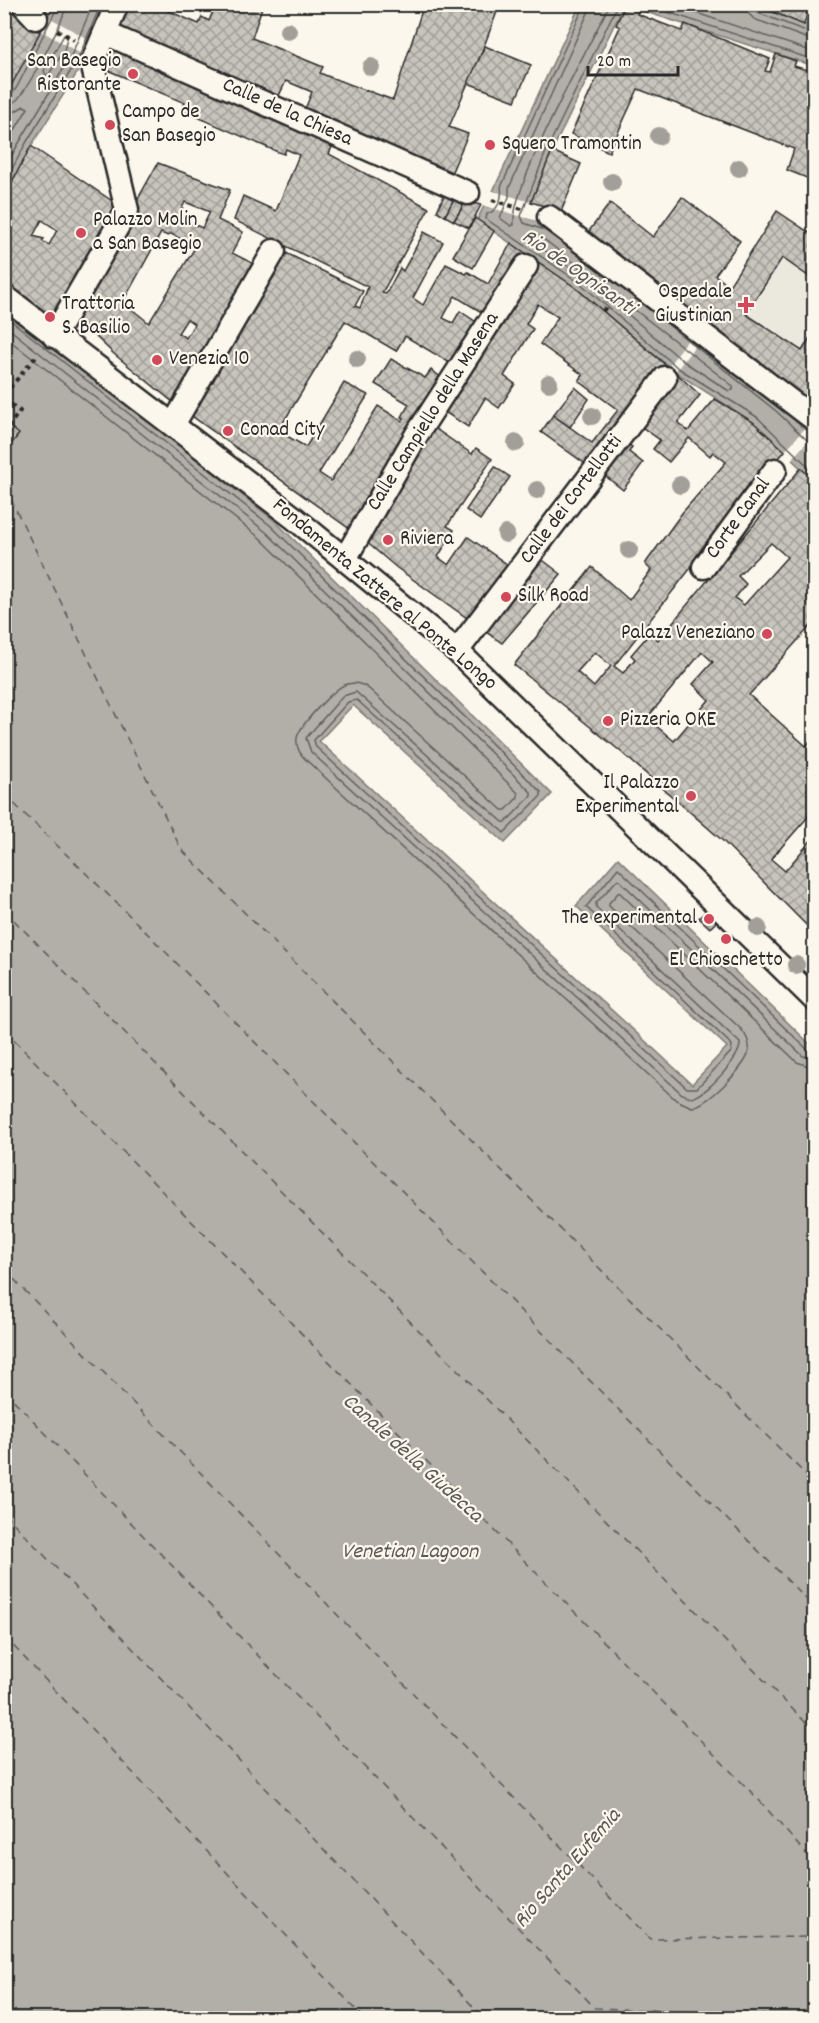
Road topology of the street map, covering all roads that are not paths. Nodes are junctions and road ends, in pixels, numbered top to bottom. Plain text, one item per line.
1 (117, 4) edge
2 (105, 33) junction
3 (468, 193) dead end
4 (549, 217) dead end
5 (274, 250) dead end
6 (526, 266) dead end
7 (4, 296) edge
8 (54, 336) junction
9 (665, 378) dead end
10 (814, 418) edge
11 (173, 425) junction
12 (775, 470) dead end
13 (345, 559) junction
14 (704, 567) dead end
15 (457, 651) junction
16 (814, 999) edge

1 - 2 street
2 - 3 street, Calle de la Chiesa
2 - 8 street
4 - 10 street
5 - 11 street
6 - 13 street, Calle Campiello della Masena
7 - 8 street, Fondamenta Zattere al Ponte Longo
8 - 11 street, Fondamenta Zattere al Ponte Longo
9 - 15 street, Calle dei Cortellotti
11 - 13 street, Fondamenta Zattere al Ponte Longo
12 - 14 street, Corte Canal
13 - 15 street, Fondamenta Zattere al Ponte Longo
15 - 16 street, Fondamenta Zattere al Ponte Longo

